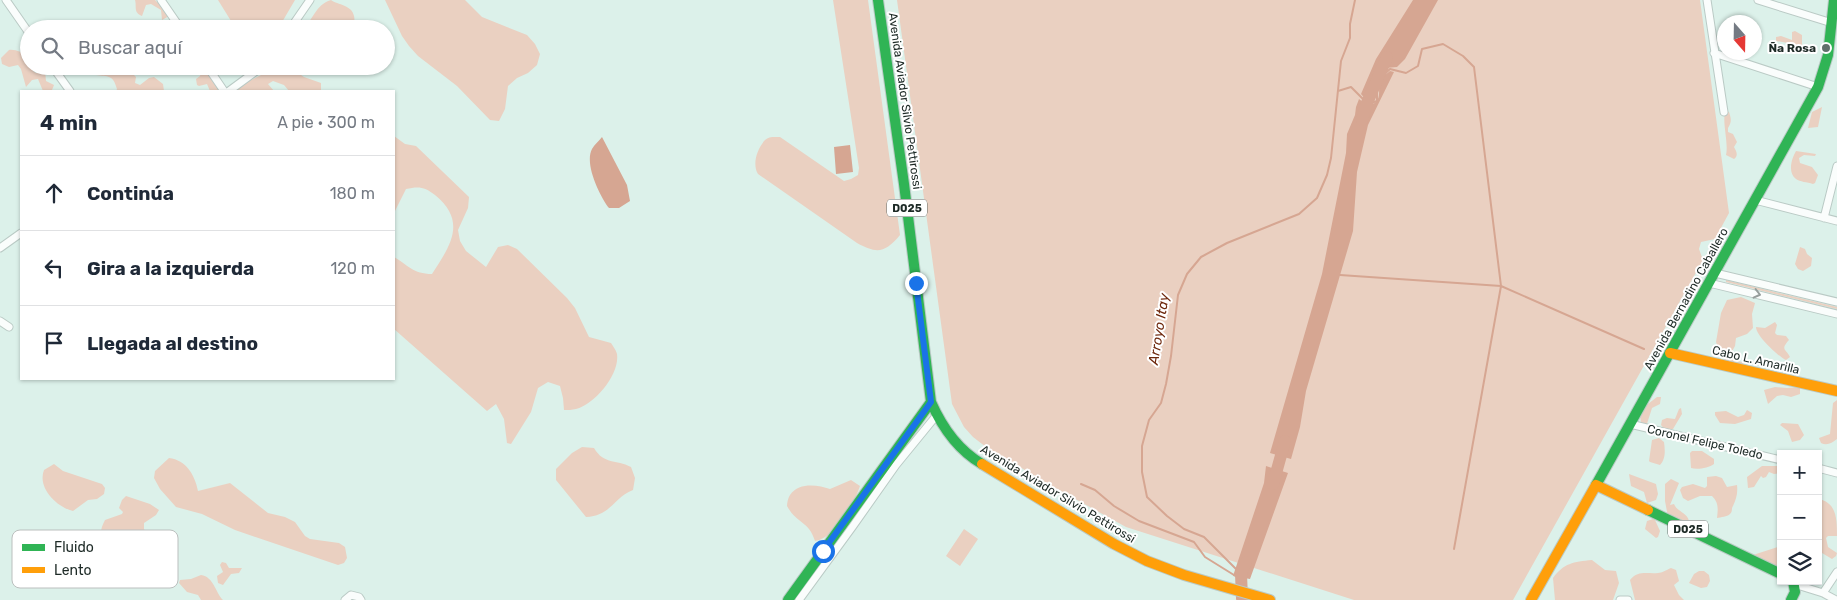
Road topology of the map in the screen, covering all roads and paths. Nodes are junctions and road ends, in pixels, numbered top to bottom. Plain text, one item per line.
1 (6, 0) edge
2 (161, 0) edge
3 (310, 0) edge
4 (878, 0) edge
5 (1707, 0) edge
6 (1758, 0) edge
7 (1834, 0) edge
8 (20, 20) edge
9 (175, 20) edge
10 (296, 20) edge
11 (1832, 23) junction
12 (1714, 53) junction
13 (58, 75) edge
14 (213, 75) edge
15 (251, 75) edge
16 (1818, 87) junction
17 (69, 90) edge
18 (223, 90) edge
19 (230, 90) edge
20 (1724, 112) dead end
21 (1837, 166) edge
22 (1755, 200) junction
23 (1824, 218) junction
24 (1837, 221) edge
25 (20, 234) edge
26 (0, 248) edge
27 (1715, 273) junction
28 (1709, 283) junction
29 (1837, 302) edge
30 (1837, 314) edge
31 (0, 322) edge
32 (9, 327) dead end
33 (1670, 353) junction
34 (1837, 391) edge
35 (931, 402) junction
36 (936, 416) junction
37 (1630, 424) junction
38 (1777, 459) edge
39 (1822, 469) edge
40 (1837, 473) edge
41 (1596, 485) junction
42 (1777, 572) edge
43 (1837, 572) edge
44 (1794, 585) edge
45 (1800, 585) edge
46 (1823, 593) junction
47 (1265, 599) edge
48 (345, 600) edge
49 (361, 600) edge
50 (788, 600) edge
51 (799, 600) edge
52 (1531, 600) edge
53 (1620, 600) edge
54 (1628, 600) edge
55 (1791, 600) edge
56 (1836, 600) edge

1 - 8 street
2 - 9 street
3 - 10 street
4 - 35 main road, Avenida Aviador Silvio Pettirossi / D025
5 - 12 street
6 - 11 street
7 - 11 main road, Avenida Bernadino Caballero
11 - 16 main road, Avenida Bernadino Caballero
12 - 16 street
12 - 20 street
13 - 17 street
14 - 18 street
15 - 19 street
16 - 22 main road, Avenida Bernadino Caballero
21 - 23 street
22 - 23 street
22 - 27 main road, Avenida Bernadino Caballero
23 - 24 street
25 - 26 street
27 - 28 main road, Avenida Bernadino Caballero
27 - 29 street
28 -> 30 street
28 - 33 main road, Avenida Bernadino Caballero
31 - 32 street
33 - 34 main road, Cabo L. Amarilla
33 - 37 main road, Avenida Bernadino Caballero
35 - 36 main road, Avenida Aviador Silvio Pettirossi / D025
35 - 50 main road
36 - 47 main road, Avenida Aviador Silvio Pettirossi / D025
36 - 51 street
37 - 38 street, Coronel Felipe Toledo
37 - 41 main road, Avenida Bernadino Caballero
39 - 40 street
41 - 42 main road, D025
41 - 52 main road, Avenida Bernadino Caballero
43 - 46 street
44 - 55 main road
45 - 46 street
46 - 56 street
48 - 49 street
53 - 54 street

